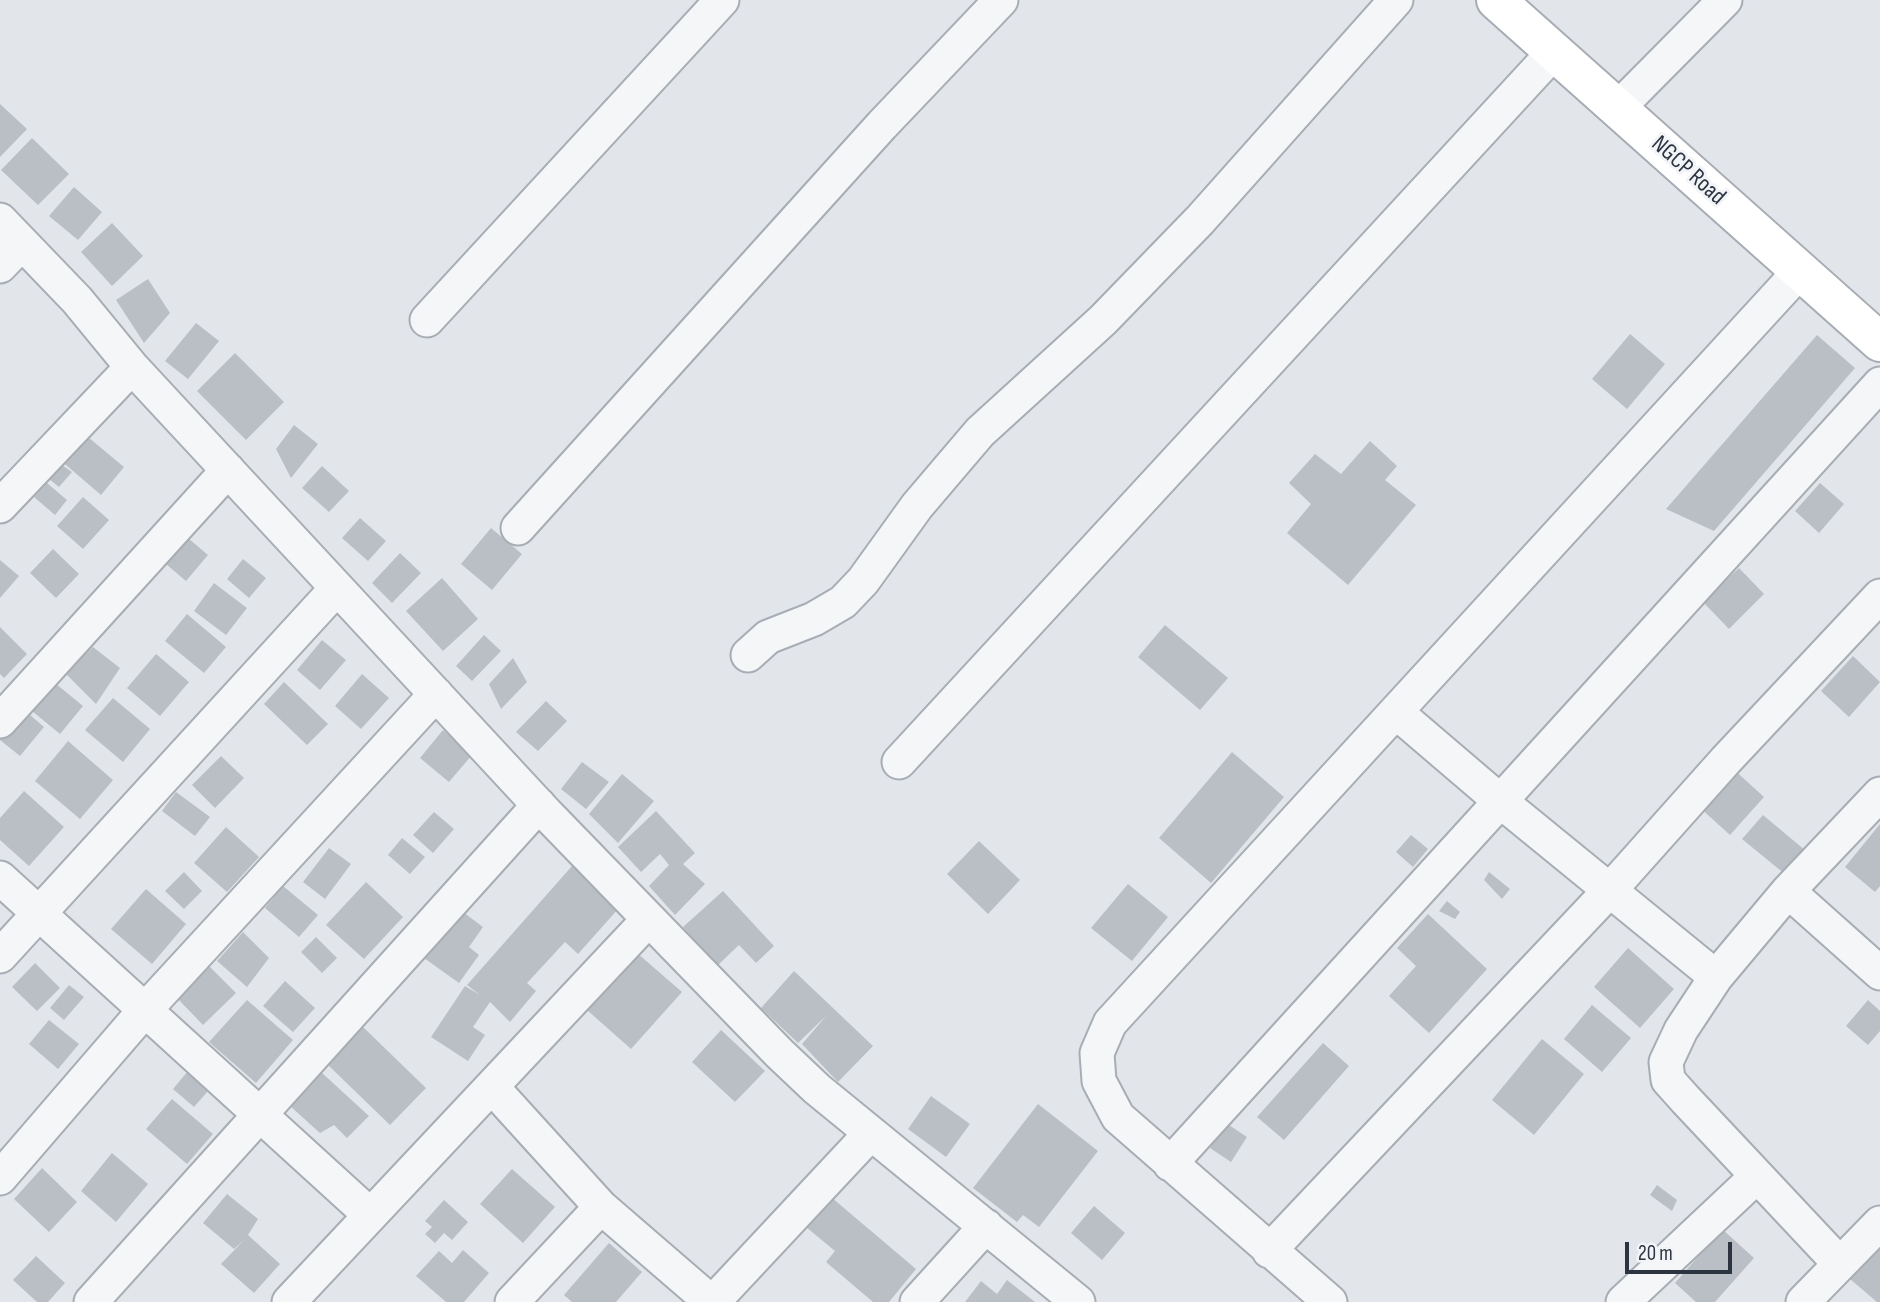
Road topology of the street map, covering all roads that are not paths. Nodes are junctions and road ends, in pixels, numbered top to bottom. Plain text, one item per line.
1 (722, 0) edge
2 (1001, 0) edge
3 (1396, 0) edge
4 (1725, 0) edge
5 (1500, 2) edge
6 (1554, 52) junction
7 (1618, 108) junction
8 (7, 243) edge
9 (1800, 271) junction
10 (427, 320) dead end
11 (1880, 341) edge
12 (132, 367) junction
13 (1880, 384) edge
14 (228, 470) junction
15 (0, 506) edge
16 (519, 528) dead end
17 (337, 588) junction
18 (1880, 596) edge
19 (748, 655) dead end
20 (436, 694) junction
21 (1396, 712) junction
22 (0, 721) edge
23 (899, 762) dead end
24 (1880, 794) edge
25 (1499, 800) junction
26 (539, 805) junction
27 (0, 878) edge
28 (1610, 890) junction
29 (1788, 891) junction
30 (38, 913) junction
31 (649, 919) junction
32 (0, 956) edge
33 (1880, 973) edge
34 (1716, 977) junction
35 (144, 1011) junction
36 (492, 1087) junction
37 (259, 1116) junction
38 (871, 1133) junction
39 (1170, 1164) junction
40 (1756, 1177) junction
41 (0, 1178) edge
42 (601, 1207) junction
43 (369, 1214) junction
44 (1880, 1223) edge
45 (986, 1226) junction
46 (1269, 1251) junction
47 (1839, 1263) junction
48 (91, 1302) edge
49 (289, 1302) edge
50 (512, 1302) edge
51 (712, 1302) edge
52 (917, 1302) edge
53 (1078, 1302) edge
54 (1330, 1302) edge
55 (1623, 1302) edge
56 (1803, 1302) edge

1 - 10 street
2 - 16 street
3 - 19 street
4 - 7 street
5 - 6 main road, NGCP Road
6 - 7 main road, NGCP Road
6 - 23 street
7 - 9 main road, NGCP Road
8 - 12 street
9 - 11 main road, NGCP Road
9 - 21 street
12 - 14 street
12 - 15 street
13 - 25 street
14 - 17 street
14 - 22 street
17 - 20 street
17 - 30 street
18 - 28 street
20 - 26 street
20 - 35 street
21 - 25 street
21 - 39 street
24 - 29 street
25 - 28 street
25 - 39 street
26 - 31 street
26 - 37 street
27 - 30 street
28 - 34 street
28 - 46 street
29 - 33 street
29 - 34 street
30 - 32 street
30 - 35 street
31 - 36 street
31 - 38 street
34 - 40 street
35 - 37 street
35 - 41 street
36 - 42 street
36 - 43 street
37 - 43 street
37 - 48 street
38 - 45 street
38 - 51 street
39 - 46 street
40 - 47 street
40 - 55 street
42 - 50 street
42 - 51 street
43 - 49 street
44 - 47 street
45 - 52 street
45 - 53 street
46 - 54 street
47 - 56 street

